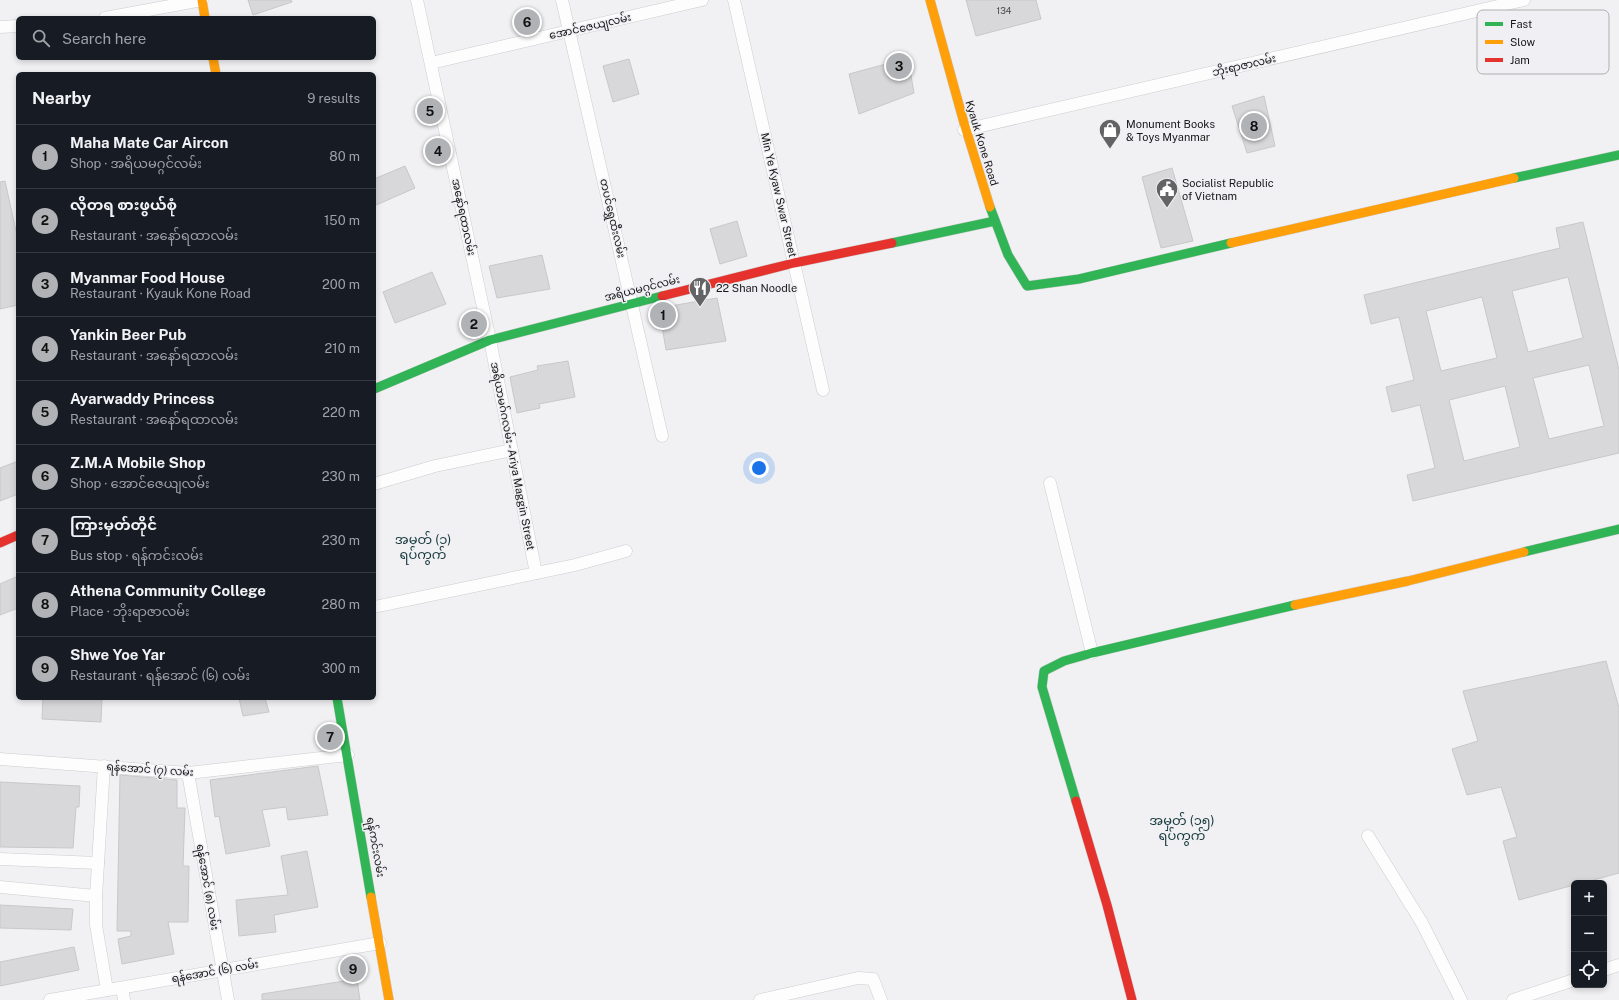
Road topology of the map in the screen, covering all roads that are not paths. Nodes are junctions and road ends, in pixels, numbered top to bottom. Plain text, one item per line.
1 (202, 0) edge
2 (417, 0) edge
3 (562, 0) edge
4 (702, 0) edge
5 (734, 0) edge
6 (930, 0) edge
7 (1524, 0) edge
8 (1481, 10) edge
9 (1477, 11) edge
10 (116, 16) edge
11 (205, 16) edge
12 (16, 26) edge
13 (0, 27) edge
14 (569, 31) junction
15 (213, 60) edge
16 (431, 63) junction
17 (216, 72) edge
18 (964, 130) junction
19 (1619, 155) edge
20 (995, 221) junction
21 (794, 263) junction
22 (632, 303) junction
23 (490, 340) junction
24 (376, 389) edge
25 (823, 390) dead end
26 (662, 436) dead end
27 (512, 450) junction
28 (376, 483) edge
29 (1050, 483) dead end
30 (1619, 529) edge
31 (16, 536) edge
32 (0, 543) edge
33 (626, 551) dead end
34 (536, 573) junction
35 (376, 607) edge
36 (1092, 653) junction
37 (337, 700) edge
38 (348, 755) junction
39 (0, 759) edge
40 (104, 766) junction
41 (188, 773) junction
42 (1368, 836) dead end
43 (0, 859) edge
44 (98, 863) junction
45 (0, 886) edge
46 (96, 896) junction
47 (380, 943) junction
48 (1619, 965) edge
49 (1607, 969) edge
50 (223, 970) junction
51 (1571, 981) edge
52 (122, 988) junction
53 (107, 990) junction
54 (50, 1000) edge
55 (124, 1000) edge
56 (228, 1000) edge
57 (389, 1000) edge
58 (760, 1000) edge
59 (881, 1000) edge
60 (1132, 1000) edge
61 (1461, 1000) edge
62 (1513, 1000) edge

1 - 10 street
1 - 11 street
2 - 16 street, အနော်ရထာလမ်း
3 - 14 street, တပင်ရွှေထီးလမ်း
4 - 14 street, အောင်ဇေယျလမ်း
5 - 21 street, Min Ye Kyaw Swar Street
6 - 18 street, Kyauk Kone Road
7 - 8 street, ဘိုးရာဇာလမ်း
9 - 18 street, ဘိုးရာဇာလမ်း
12 - 13 street
14 - 16 street, အောင်ဇေယျလမ်း
14 - 22 street, တပင်ရွှေထီးလမ်း
15 - 17 street
16 - 23 street, အနော်ရထာလမ်း
18 - 20 street, Kyauk Kone Road
19 - 20 street, Kyauk Kone Road
20 - 21 street, အရိယမဂ္ဂင်လမ်း
21 - 22 street, အရိယမဂ္ဂင်လမ်း
21 - 25 street, Min Ye Kyaw Swar Street
22 - 23 street, အရိယမဂ္ဂင်လမ်း
22 - 26 street, တပင်ရွှေထီးလမ်း
23 - 24 street, အရိယမဂ္ဂင်လမ်း
23 - 27 street, အရိယာမဂ်ဂလမ်း - Ariya Maggin Street
27 - 28 street
27 - 34 street, အရိယာမဂ်ဂလမ်း - Ariya Maggin Street
29 - 36 street
30 - 36 street
31 - 32 street
33 - 34 street
34 - 35 street
36 - 60 street
37 - 38 street, ရန်ကင်းလမ်း
38 - 41 street, ရန်အောင် (၇) လမ်း
38 - 47 street, ရန်ကင်းလမ်း
39 - 40 street, ရန်အောင် (၇) လမ်း
40 - 41 street, ရန်အောင် (၇) လမ်း
40 - 44 street
41 - 50 street, ရန်အောင် (၈) လမ်း
42 - 61 street
43 - 44 street
44 - 46 street
45 - 46 street
46 - 53 street
47 - 50 street, ရန်အောင် (၆) လမ်း
47 - 57 street, ရန်ကင်းလမ်း
48 - 49 street
50 - 52 street, ရန်အောင် (၆) လမ်း
50 - 56 street, ရန်အောင် (၈) လမ်း
51 - 62 street
52 - 53 street, ရန်အောင် (၆) လမ်း
52 - 55 street
53 - 54 street, ရန်အောင် (၆) လမ်း
58 - 59 street

